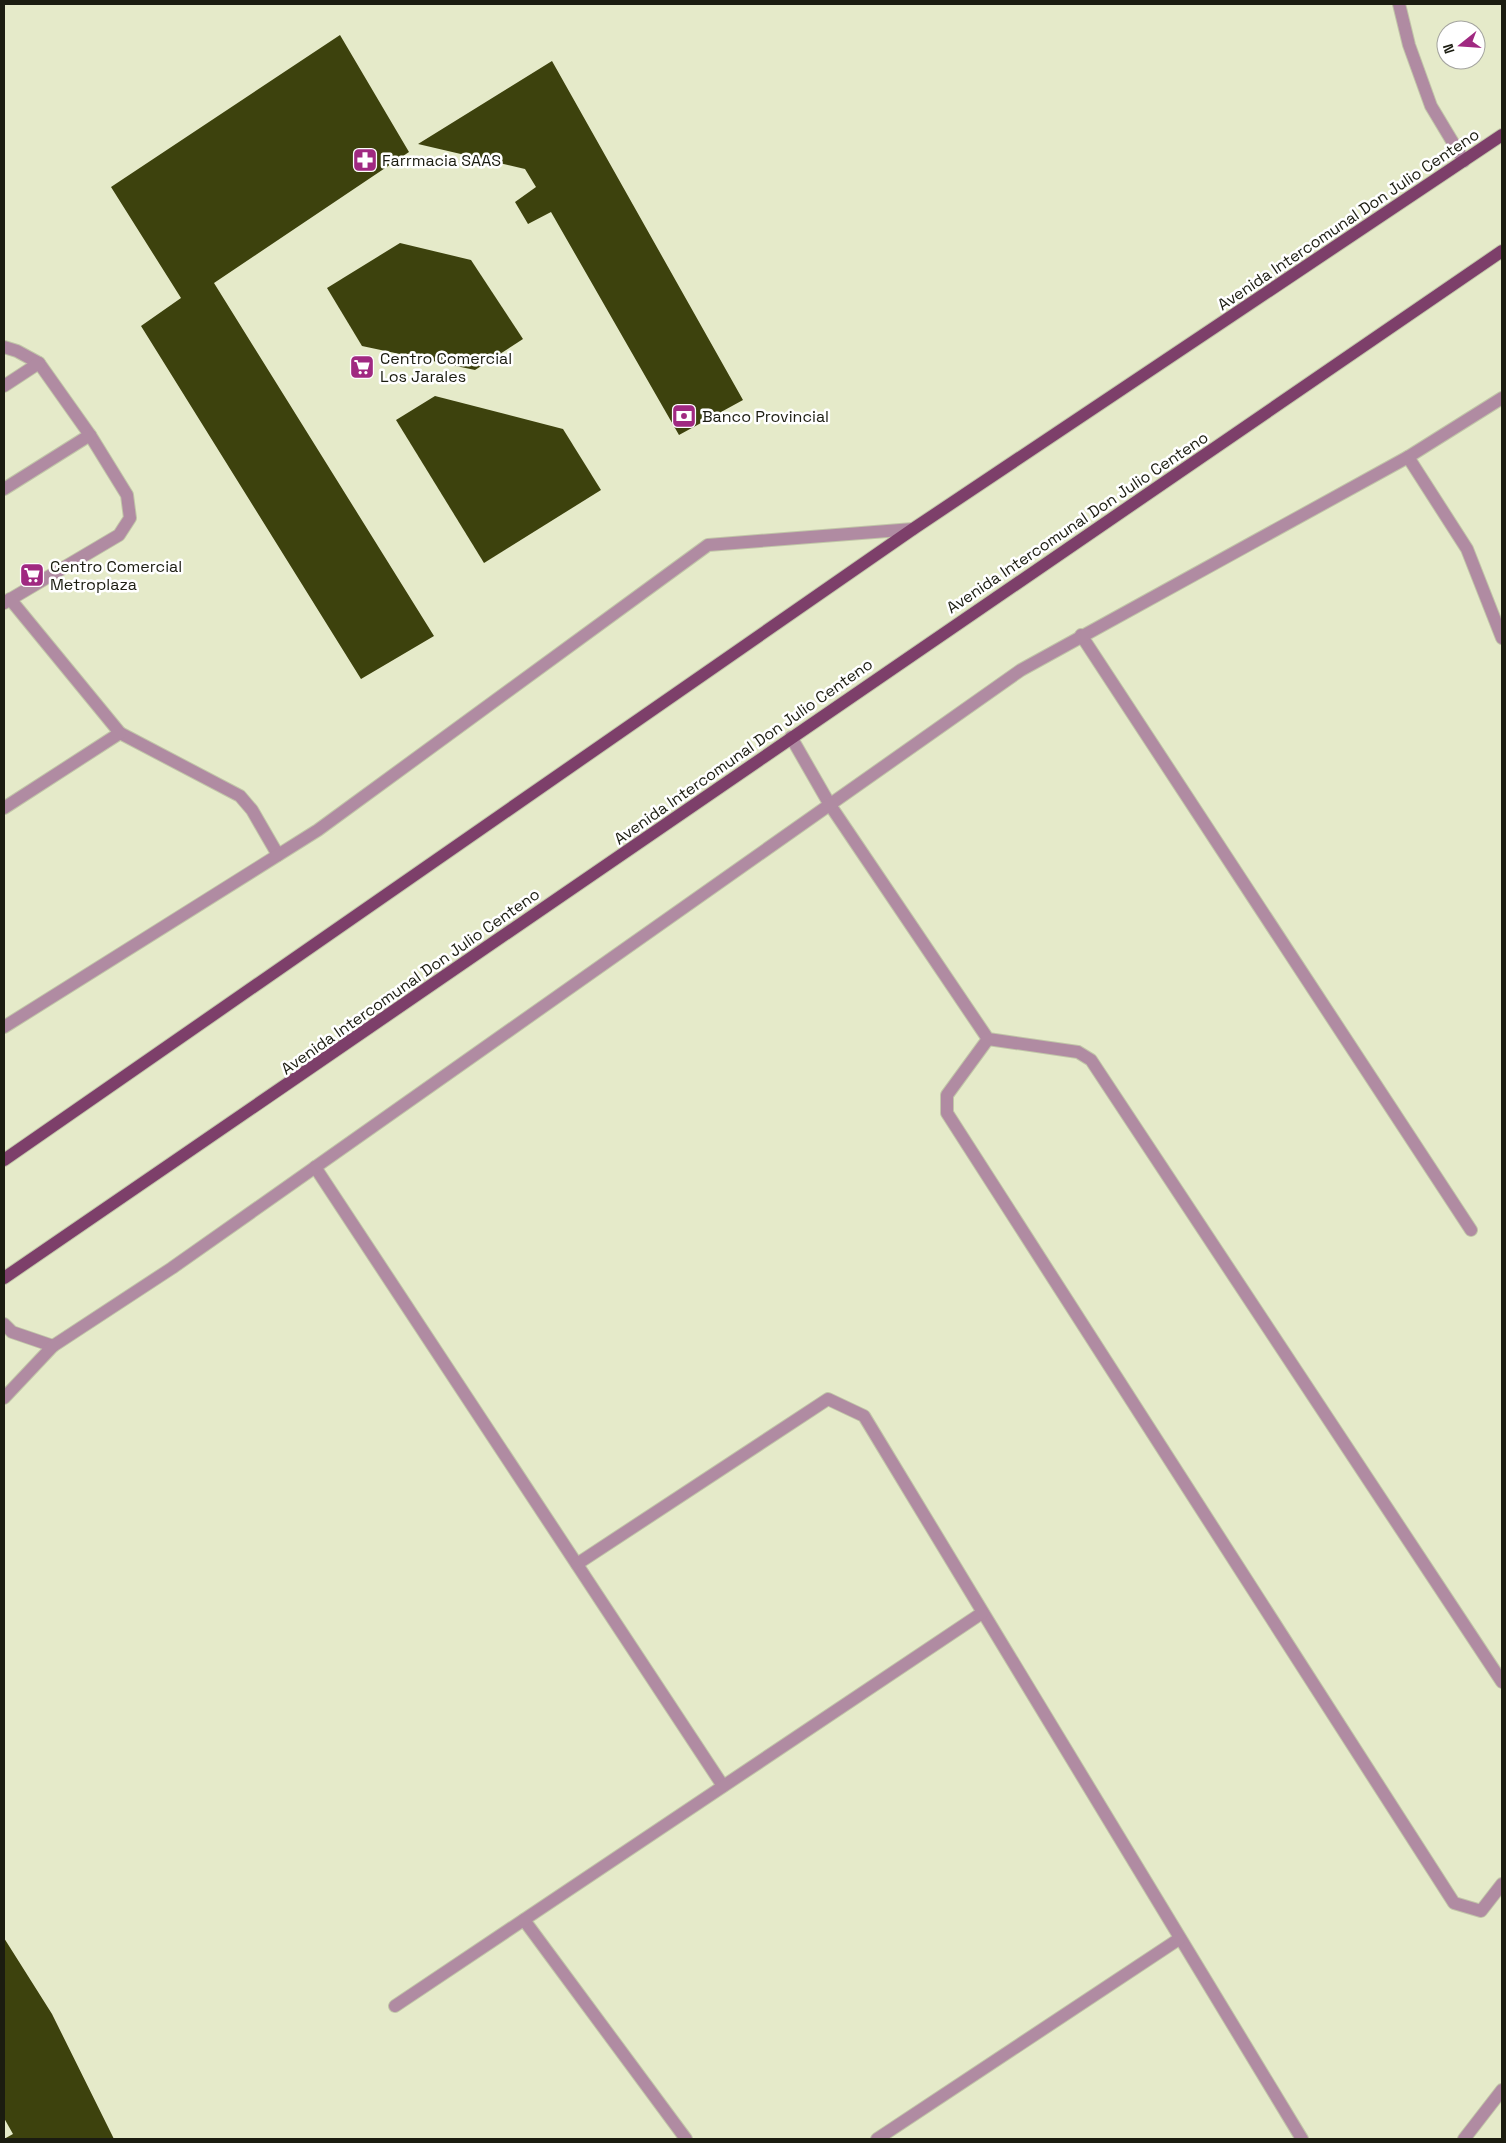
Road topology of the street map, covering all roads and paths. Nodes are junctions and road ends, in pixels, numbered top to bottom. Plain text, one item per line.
1 (1399, 4) edge
2 (1502, 135) edge
3 (1464, 161) junction
4 (1502, 251) edge
5 (4, 347) edge
6 (39, 363) junction
7 (4, 386) edge
8 (1502, 398) edge
9 (90, 435) junction
10 (1408, 457) junction
11 (4, 489) edge
12 (913, 530) junction
13 (7, 601) edge
14 (1081, 635) junction
15 (1502, 638) edge
16 (120, 733) junction
17 (791, 737) junction
18 (830, 805) junction
19 (4, 808) edge
20 (278, 855) junction
21 (4, 1027) edge
22 (988, 1039) junction
23 (4, 1160) edge
24 (315, 1167) junction
25 (1471, 1230) dead end
26 (4, 1278) edge
27 (4, 1324) edge
28 (53, 1346) junction
29 (4, 1398) edge
30 (577, 1564) junction
31 (982, 1613) junction
32 (1502, 1682) edge
33 (723, 1786) junction
34 (1502, 1884) edge
35 (524, 1920) junction
36 (1179, 1939) junction
37 (395, 2006) dead end
38 (1502, 2090) edge
39 (686, 2139) edge
40 (877, 2139) edge
41 (1302, 2139) edge
42 (1464, 2139) edge

1 - 3 street
2 - 3 main road, Avenida Intercomunal Don Julio Centeno
3 - 12 main road, Avenida Intercomunal Don Julio Centeno
4 - 17 main road, Avenida Intercomunal Don Julio Centeno
5 - 6 street
6 - 7 street
6 - 9 street
8 - 10 street
9 - 11 street
9 - 13 street
10 - 14 street
10 - 15 street
12 - 20 street, Avenida Intercomunal Don Julio Centeno
12 - 23 main road, Avenida Intercomunal Don Julio Centeno
13 - 16 street
14 - 18 street
14 - 25 street
16 - 19 street
16 - 20 street
17 - 18 street
17 - 26 main road, Avenida Intercomunal Don Julio Centeno
18 - 22 street
18 - 24 street
20 - 21 street, Avenida Intercomunal Don Julio Centeno
22 - 32 street
22 - 34 street
24 - 28 street
24 - 30 street
27 - 28 street
28 - 29 street
30 - 31 street
30 - 33 street
31 - 33 street
31 - 36 street
33 - 35 street
35 - 37 street
35 - 39 street
36 - 40 street
36 - 41 street
38 - 42 street

